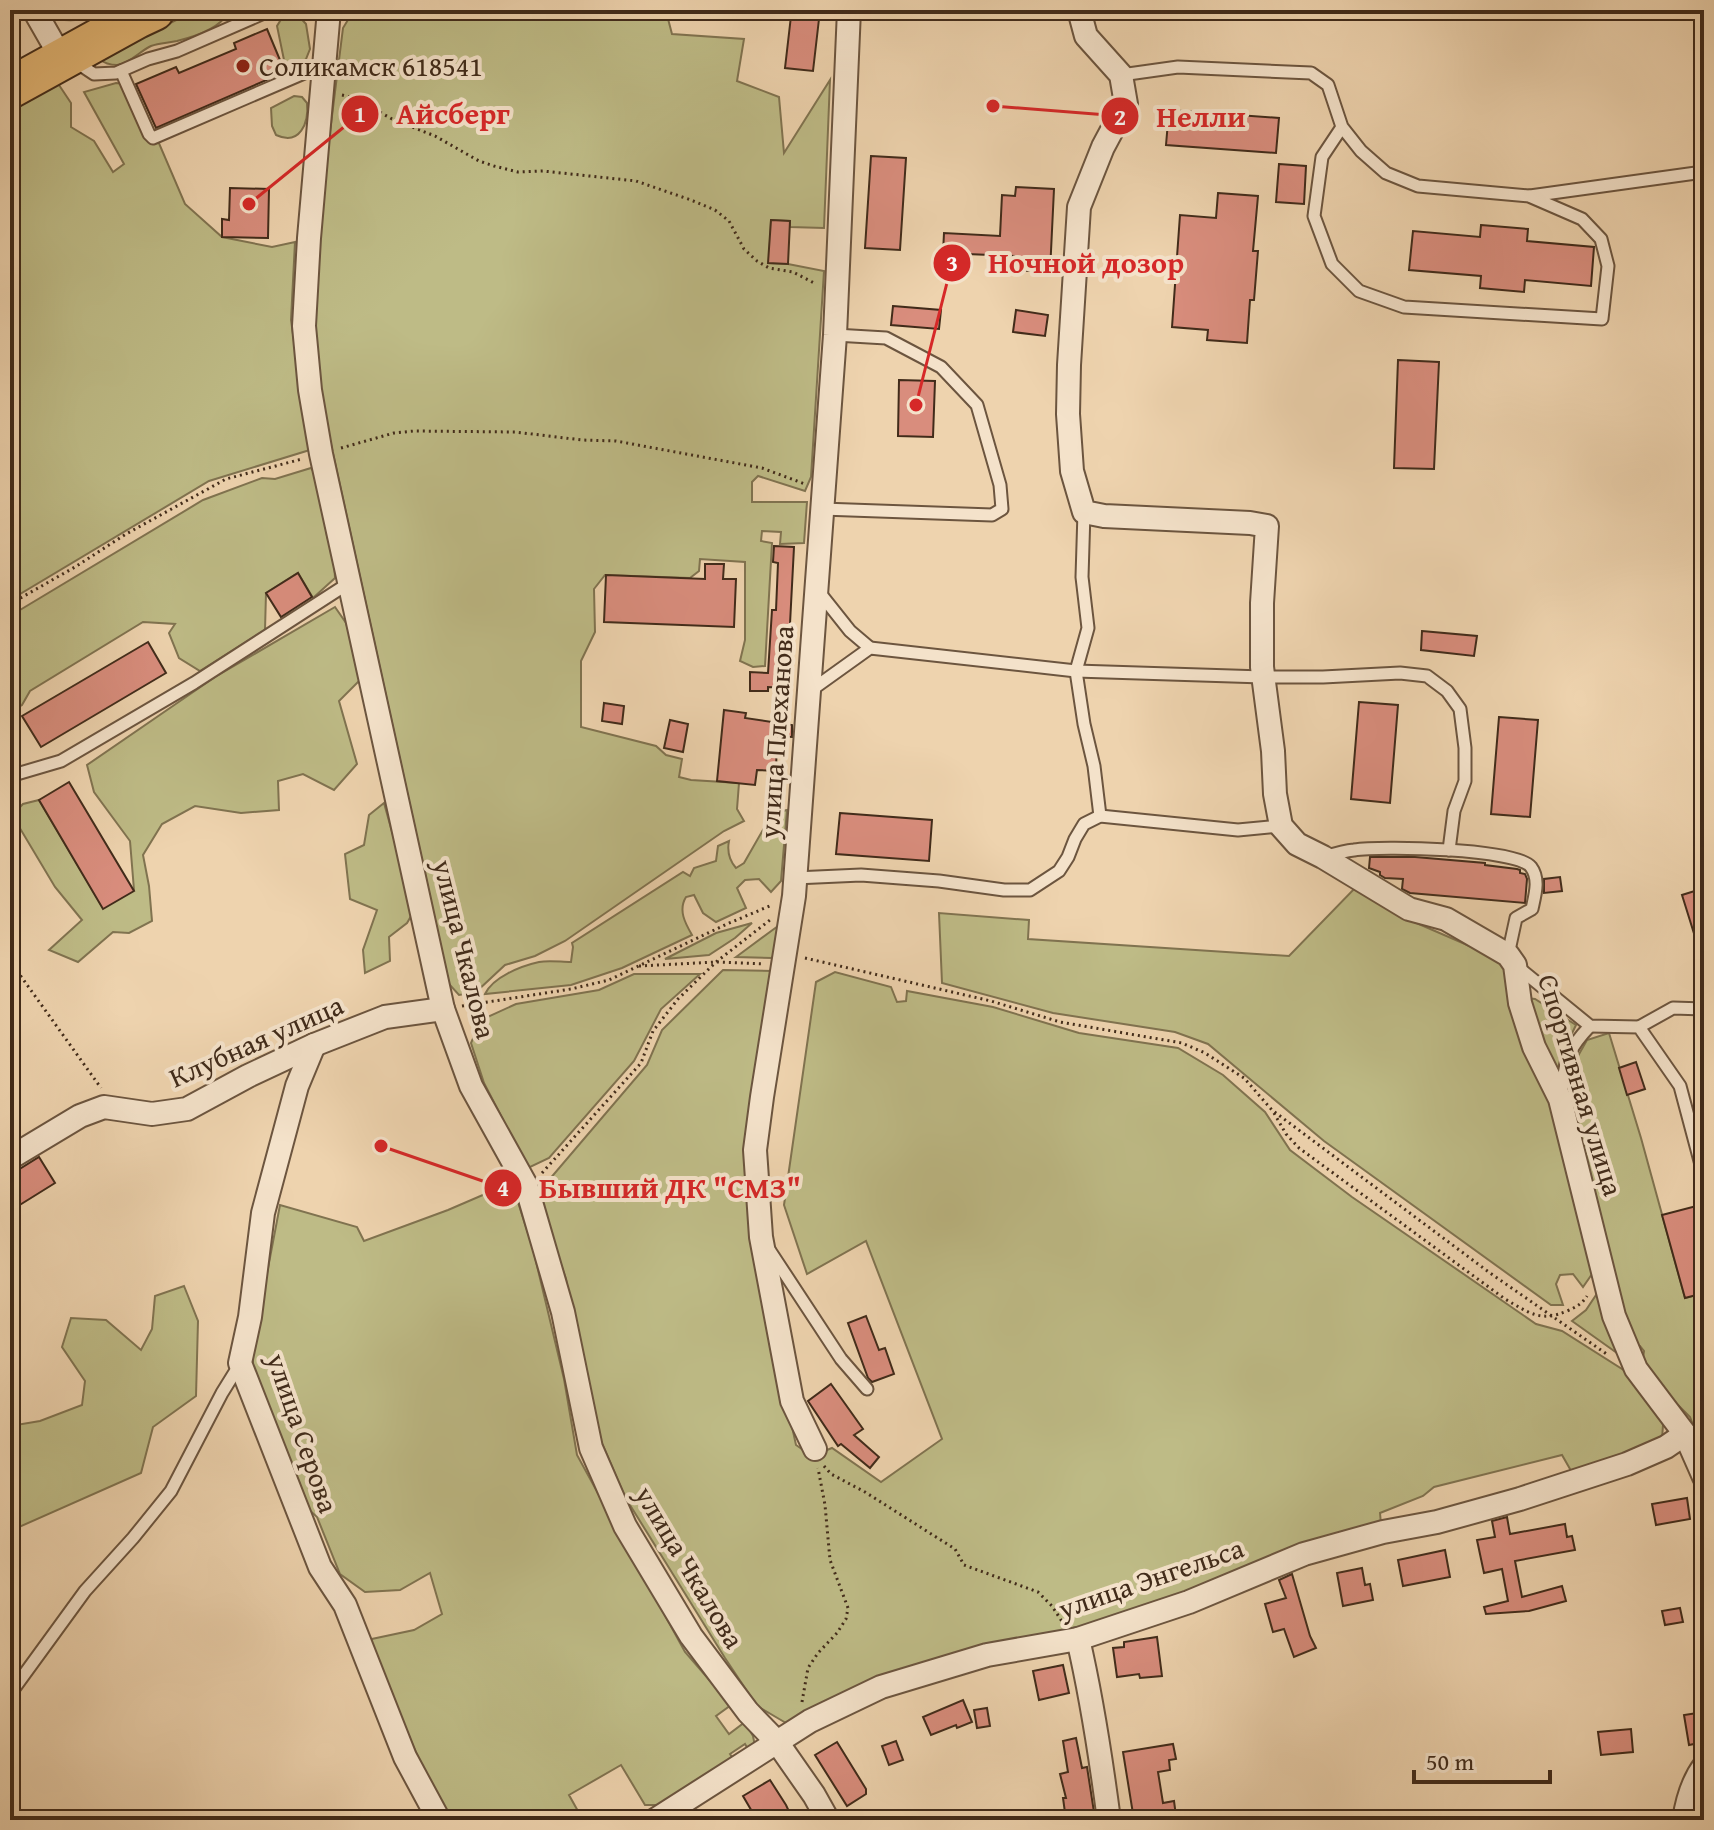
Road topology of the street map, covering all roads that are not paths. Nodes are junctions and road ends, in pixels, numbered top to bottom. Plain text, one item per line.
1 (34, 10) edge
2 (271, 10) edge
3 (329, 10) edge
4 (849, 10) edge
5 (1079, 10) edge
6 (142, 13) edge
7 (68, 55) junction
8 (121, 71) junction
9 (324, 74) junction
10 (1121, 75) junction
11 (10, 88) edge
12 (1342, 127) junction
13 (1696, 173) dead end
14 (1529, 196) junction
15 (835, 335) junction
16 (823, 500) junction
17 (1084, 512) junction
18 (350, 583) junction
19 (816, 589) junction
20 (870, 648) junction
21 (1076, 671) junction
22 (1263, 677) junction
23 (809, 692) junction
24 (10, 776) edge
25 (1100, 816) junction
26 (1281, 826) junction
27 (1449, 850) junction
28 (1323, 857) junction
29 (794, 887) junction
30 (1512, 960) junction
31 (443, 1009) junction
32 (1704, 1009) edge
33 (1590, 1026) junction
34 (1639, 1027) junction
35 (314, 1045) junction
36 (1560, 1099) junction
37 (10, 1158) edge
38 (1704, 1176) edge
39 (761, 1237) junction
40 (240, 1363) junction
41 (867, 1389) dead end
42 (1685, 1434) junction
43 (815, 1449) road end
44 (1704, 1477) edge
45 (1076, 1640) junction
46 (10, 1694) edge
47 (777, 1742) junction
48 (1704, 1766) edge
49 (439, 1820) edge
50 (655, 1820) edge
51 (828, 1820) edge
52 (1109, 1820) edge
53 (1684, 1820) edge

1 - 7 street
2 - 8 lane
3 - 9 street, улица Чкалова
4 - 15 street, улица Плеханова
5 - 10 street
6 - 7 highway
7 - 8 lane
7 - 11 highway
8 - 9 lane
9 - 18 street, улица Чкалова
10 - 12 lane
10 - 17 street
12 - 14 lane
12 - 14 lane
13 - 14 lane
15 - 16 street, улица Плеханова
15 - 16 lane
16 - 19 street, улица Плеханова
17 - 21 lane
17 - 22 street
18 - 24 lane
18 - 31 street, улица Чкалова
19 - 20 lane
19 - 23 street, улица Плеханова
20 - 21 lane
20 - 23 lane
21 - 22 lane
21 - 25 lane
22 - 26 street
22 - 27 lane
23 - 29 street, улица Плеханова
25 - 26 lane
25 - 29 lane
26 - 28 street, Спортивная улица
27 - 28 lane
27 - 30 lane
28 - 30 street, Спортивная улица
29 - 39 street, улица Плеханова
30 - 33 lane
30 - 36 street, Спортивная улица
31 - 35 street, Клубная улица
31 - 47 street, улица Чкалова
32 - 34 lane
33 - 34 lane
33 - 36 lane
34 - 38 lane
35 - 37 street, Клубная улица
35 - 40 street, улица Серова
36 - 42 street, Спортивная улица
39 - 41 lane
39 - 43 street, улица Плеханова
40 - 46 lane
40 - 49 street, улица Серова
42 - 44 street, Спортивная улица
42 - 45 street, улица Энгельса
45 - 47 street, улица Энгельса
45 - 52 street
47 - 50 street, улица Энгельса
47 - 51 street, улица Чкалова
48 - 53 street

